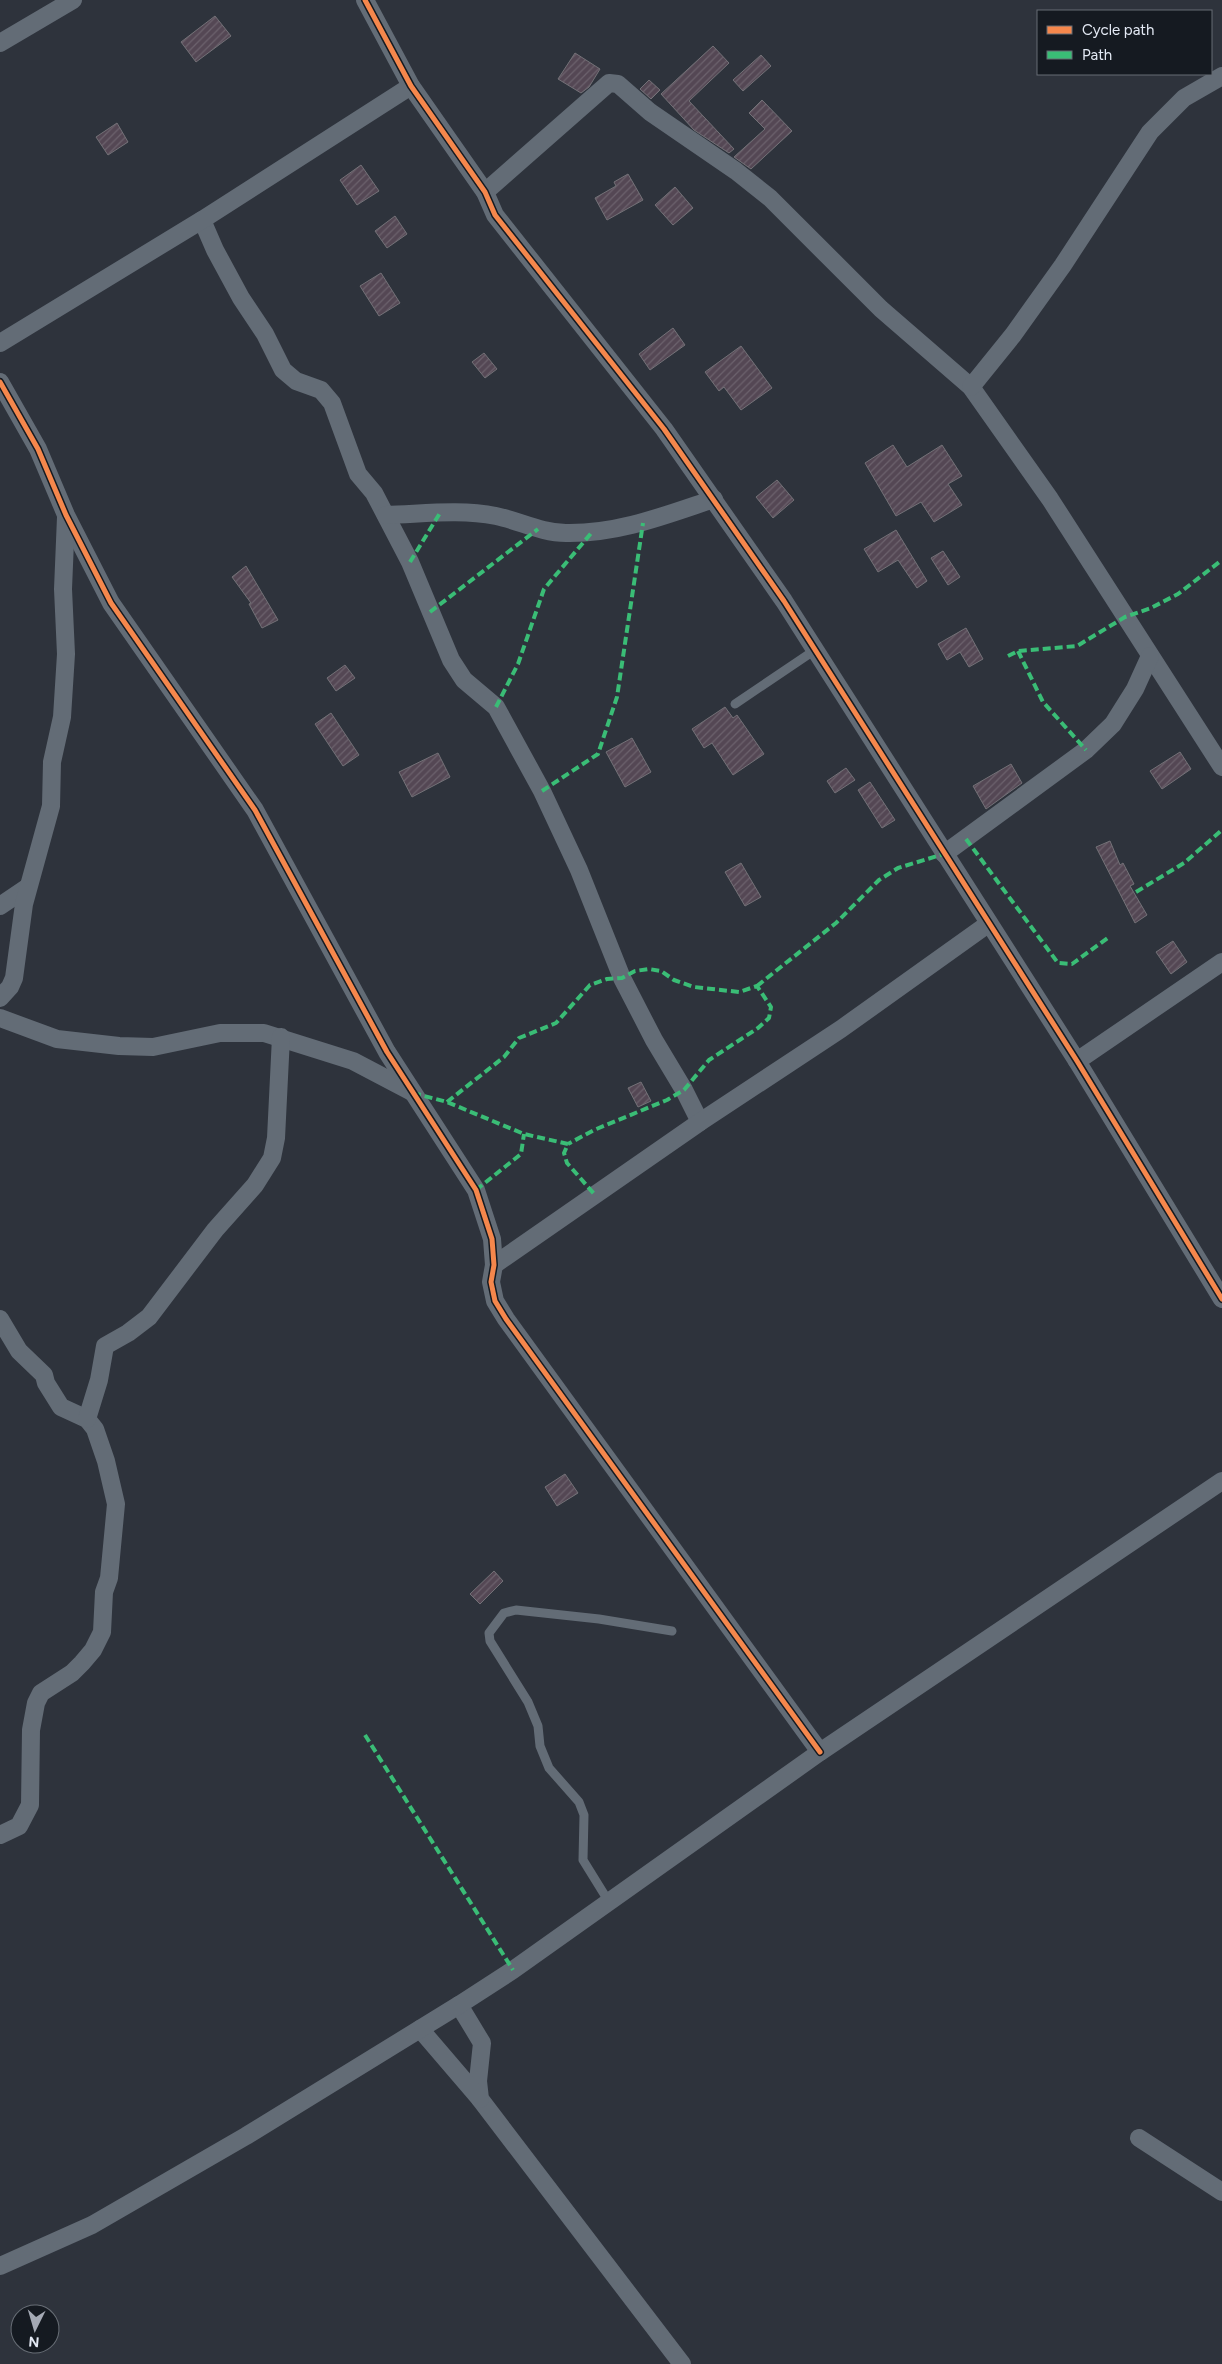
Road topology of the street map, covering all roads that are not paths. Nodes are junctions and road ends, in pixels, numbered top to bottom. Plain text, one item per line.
1 (73, 0) edge
2 (365, 0) edge
3 (0, 43) edge
4 (1222, 76) edge
5 (411, 86) junction
6 (485, 192) junction
7 (202, 220) junction
8 (0, 343) edge
9 (0, 382) edge
10 (971, 387) junction
11 (714, 499) junction
12 (66, 515) junction
13 (386, 515) junction
14 (815, 650) junction
15 (1150, 656) junction
16 (734, 704) dead end
17 (1222, 766) edge
18 (944, 854) junction
19 (28, 887) junction
20 (0, 906) edge
21 (988, 924) junction
22 (1222, 962) edge
23 (0, 998) edge
24 (0, 1018) edge
25 (281, 1037) junction
26 (1078, 1061) junction
27 (413, 1093) junction
28 (700, 1122) junction
29 (494, 1265) junction
30 (1222, 1299) edge
31 (0, 1319) edge
32 (87, 1419) junction
33 (1222, 1481) edge
34 (672, 1631) dead end
35 (820, 1752) junction
36 (0, 1835) edge
37 (609, 1902) junction
38 (459, 2005) junction
39 (420, 2029) junction
40 (480, 2099) junction
41 (1139, 2138) dead end
42 (1222, 2192) edge
43 (0, 2266) edge
44 (682, 2364) edge

1 - 3 street
2 - 5 street
4 - 10 street
5 - 6 street
5 - 7 street
6 - 10 street
6 - 11 street
7 - 8 street
7 - 13 street
9 - 12 street
10 - 15 street
11 - 13 street
11 - 14 street
12 - 19 street
12 - 27 street
13 - 28 street
14 - 16 lane
14 - 18 street
15 - 17 street
15 - 18 street
18 - 21 street
19 - 20 street
19 - 23 street
21 - 26 street
21 - 28 street
22 - 26 street
24 - 25 street
25 - 27 street
25 - 32 street
26 - 30 street
27 - 29 street
28 - 29 street
29 - 35 street
31 - 32 street
32 - 36 street
33 - 35 street
34 - 37 lane
35 - 37 street
37 - 38 street
38 - 39 street
38 - 40 street
39 - 40 street
39 - 43 street
40 - 44 street
41 - 42 street

